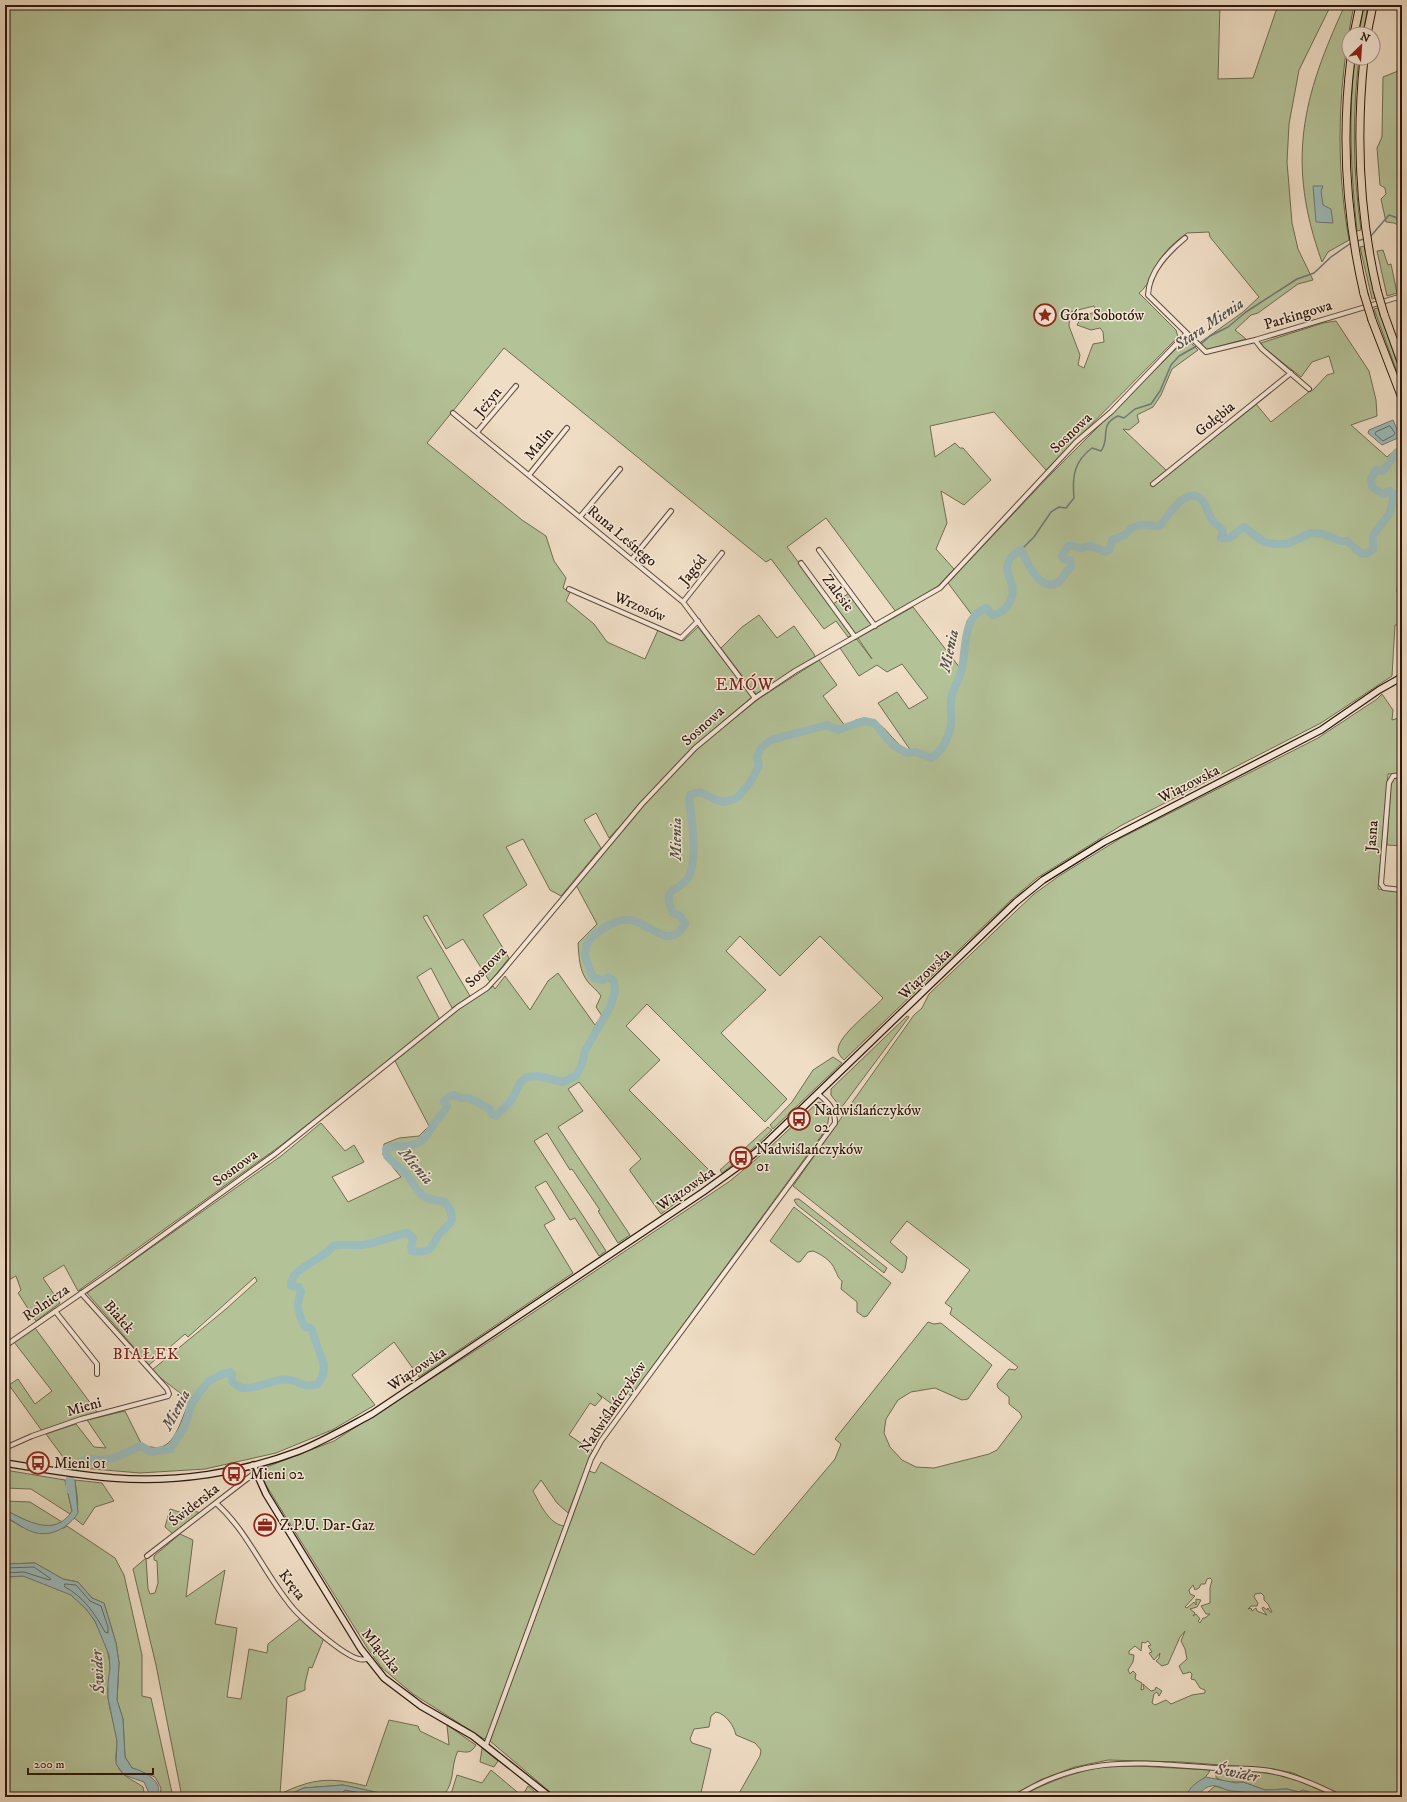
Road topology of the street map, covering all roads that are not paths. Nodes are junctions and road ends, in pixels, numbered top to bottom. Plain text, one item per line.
1 (1360, 5) edge
2 (1373, 5) edge
3 (1356, 26) edge
4 (1369, 26) edge
5 (1349, 66) edge
6 (1363, 66) edge
7 (1185, 238) dead end
8 (1402, 296) edge
9 (1186, 334) junction
10 (1255, 340) junction
11 (1402, 364) edge
12 (1291, 373) junction
13 (516, 386) dead end
14 (1309, 389) dead end
15 (1402, 398) edge
16 (453, 413) dead end
17 (568, 428) dead end
18 (477, 432) junction
19 (620, 469) dead end
20 (529, 475) junction
21 (1153, 484) dead end
22 (671, 511) dead end
23 (580, 517) junction
24 (819, 550) dead end
25 (722, 553) dead end
26 (632, 560) junction
27 (801, 563) dead end
28 (569, 589) dead end
29 (683, 602) junction
30 (698, 622) junction
31 (875, 626) junction
32 (855, 637) junction
33 (1402, 677) edge
34 (755, 698) junction
35 (1402, 775) edge
36 (1402, 890) edge
37 (818, 1094) junction
38 (82, 1293) junction
39 (55, 1311) junction
40 (5, 1346) edge
41 (97, 1374) dead end
42 (169, 1394) joint
43 (5, 1448) edge
44 (5, 1463) edge
45 (253, 1465) junction
46 (256, 1475) junction
47 (216, 1504) junction
48 (147, 1556) dead end
49 (368, 1659) junction
50 (486, 1745) junction
51 (550, 1797) edge
52 (1015, 1797) edge
53 (1340, 1797) edge

1 - 3 highway
2 - 4 highway
5 - 15 highway, bridge
6 - 11 highway, bridge
7 - 9 street
8 - 10 street, Parkingowa
9 - 10 street, Parkingowa
9 - 31 street, Sosnowa
10 - 12 street
12 - 14 street
12 - 21 street, Gołębia
13 - 18 street, Jeżyn
16 - 18 street, Runa Leśnego
17 - 20 street, Malin
18 - 20 street, Runa Leśnego
19 - 23 street
20 - 23 street, Runa Leśnego
22 - 26 street
23 - 26 street, Runa Leśnego
24 - 31 street
25 - 29 street, Jagód
26 - 29 street, Runa Leśnego
27 - 32 street, Zalesie
28 - 30 street, Wrzosów
29 - 30 street, Runa Leśnego
30 - 34 street, Runa Leśnego
31 - 32 street, Sosnowa
32 - 34 street, Sosnowa
33 - 37 main road, Wiązowska
34 - 38 street, Sosnowa
35 - 36 street, Jasna
37 - 45 main road, Wiązowska
37 - 50 street, Nadwiślańczyków
38 - 39 street, Rolnicza
38 - 42 street, Białek
39 - 40 street, Rolnicza
39 - 41 street
42 - 43 street, Mieni
44 - 45 main road, Wiązowska
45 - 46 main road, Mlądzka
46 - 47 street, Świderska
46 - 49 main road, Mlądzka
47 - 48 street, Świderska
47 - 49 street, Kręta
49 - 50 main road, Mlądzka
50 - 51 main road, Mlądzka
52 - 53 street

